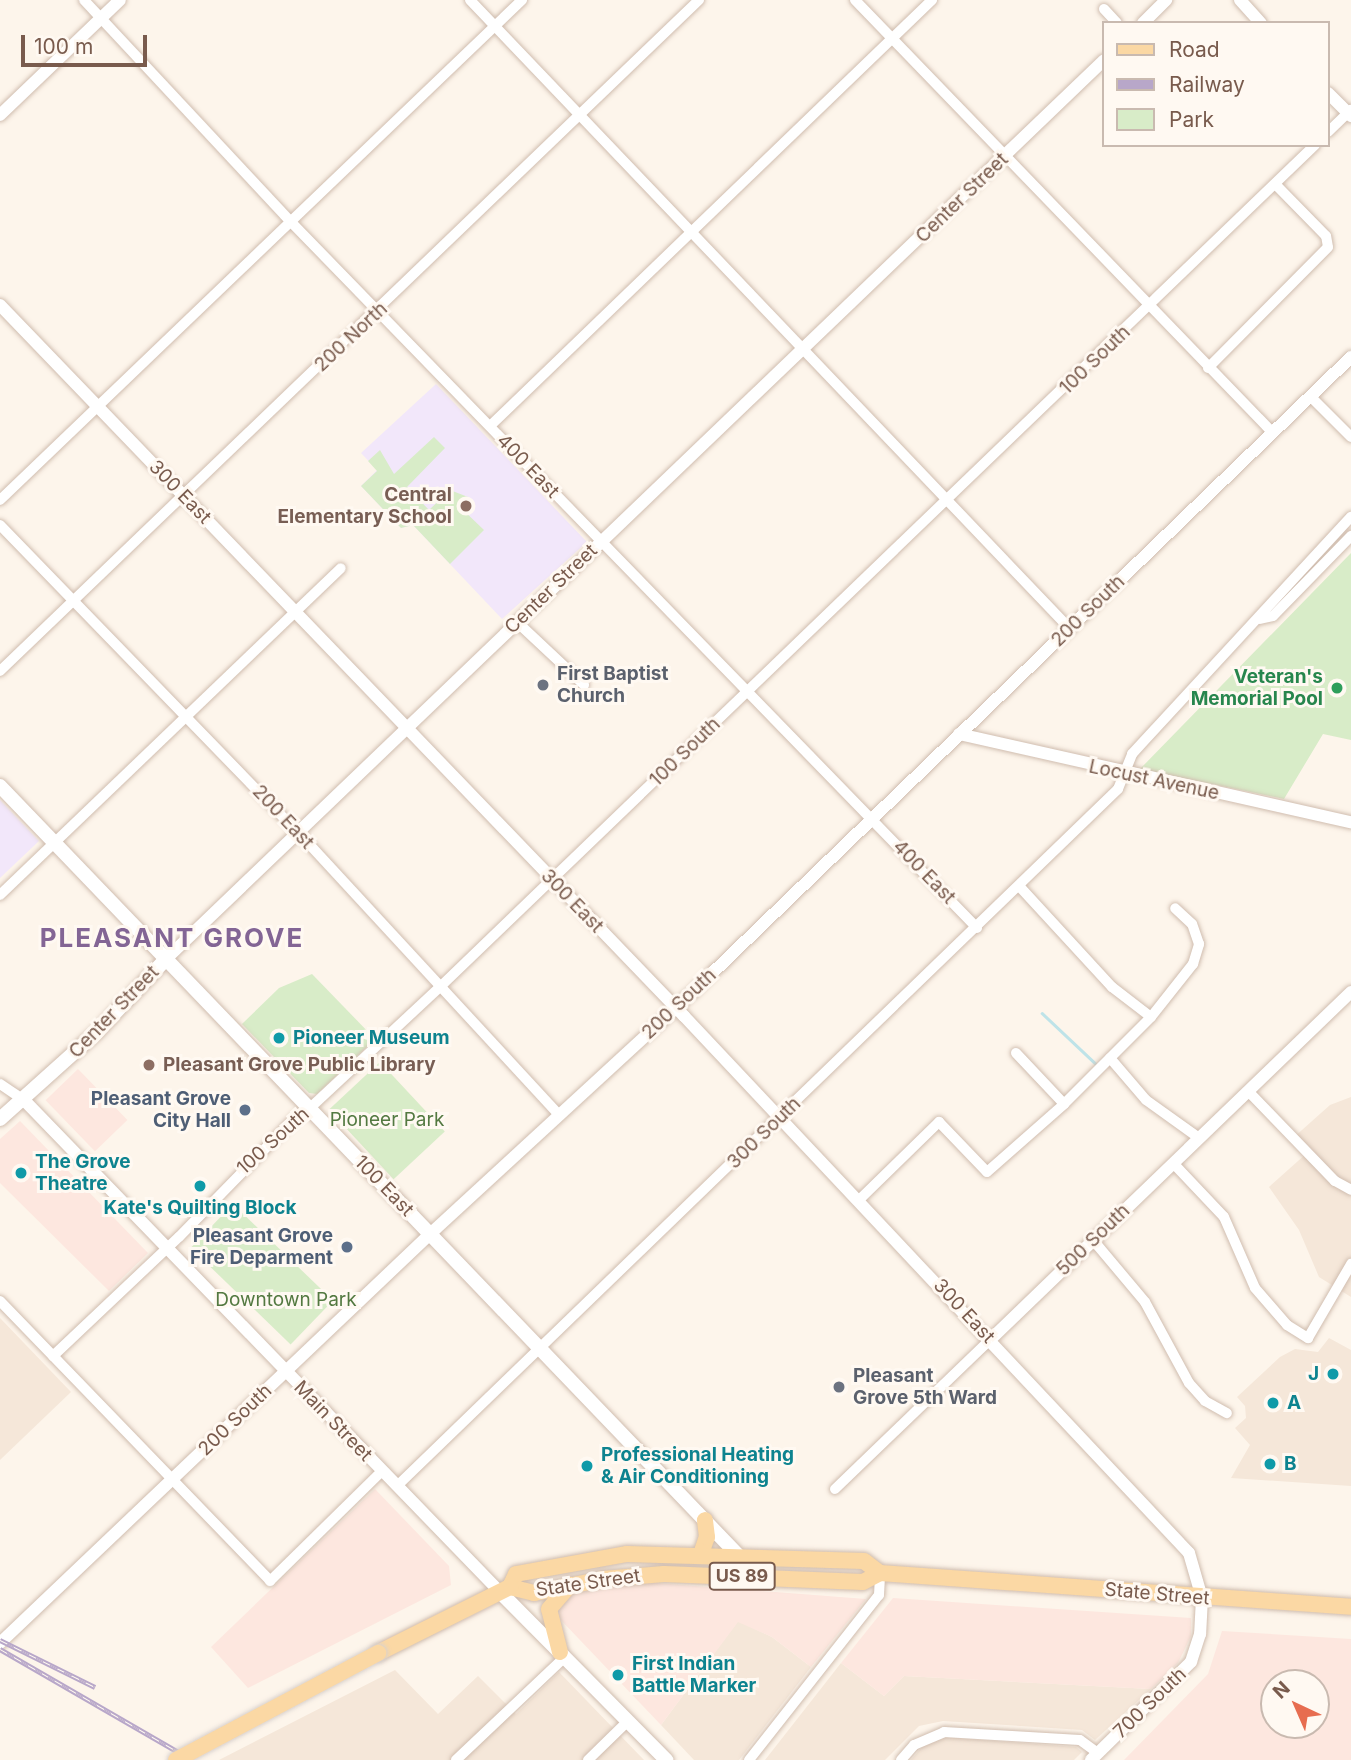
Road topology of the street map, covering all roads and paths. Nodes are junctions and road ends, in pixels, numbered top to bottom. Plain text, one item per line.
1 (84, 0) edge
2 (120, 0) edge
3 (470, 0) edge
4 (522, 0) edge
5 (699, 0) edge
6 (855, 0) edge
7 (932, 0) edge
8 (1166, 0) edge
9 (1240, 0) edge
10 (1104, 9) dead end
11 (101, 18) junction
12 (1115, 21) edge
13 (1145, 21) edge
14 (1259, 21) edge
15 (494, 27) junction
16 (892, 40) junction
17 (1102, 62) edge
18 (1330, 95) edge
19 (1350, 113) edge
20 (0, 115) edge
21 (580, 116) junction
22 (1330, 130) edge
23 (1313, 147) edge
24 (1003, 157) junction
25 (1276, 185) junction
26 (292, 223) junction
27 (691, 234) junction
28 (0, 305) edge
29 (1150, 308) junction
30 (379, 311) junction
31 (801, 352) junction
32 (1351, 357) edge
33 (1208, 368) junction
34 (1310, 396) junction
35 (98, 407) junction
36 (490, 426) junction
37 (1272, 432) junction
38 (1351, 437) edge
39 (183, 496) junction
40 (0, 500) edge
41 (945, 500) junction
42 (1351, 517) edge
43 (0, 524) edge
44 (1351, 536) edge
45 (601, 542) junction
46 (341, 568) dead end
47 (74, 601) junction
48 (294, 612) junction
49 (1260, 619) junction
50 (517, 622) junction
51 (1069, 628) junction
52 (0, 671) edge
53 (584, 685) dead end
54 (746, 694) junction
55 (187, 716) junction
56 (406, 729) junction
57 (959, 734) junction
58 (1124, 773) junction
59 (0, 786) edge
60 (871, 820) junction
61 (1351, 822) edge
62 (298, 832) junction
63 (53, 842) junction
64 (551, 880) junction
65 (1020, 887) junction
66 (0, 895) edge
67 (1175, 908) dead end
68 (977, 928) junction
69 (166, 959) junction
70 (441, 986) junction
71 (1351, 992) edge
72 (676, 1008) junction
73 (1150, 1017) junction
74 (1016, 1054) dead end
75 (1110, 1058) junction
76 (0, 1084) edge
77 (1248, 1090) junction
78 (24, 1100) junction
79 (1064, 1104) junction
80 (309, 1109) junction
81 (559, 1115) junction
82 (0, 1119) edge
83 (779, 1119) junction
84 (1199, 1138) junction
85 (1173, 1163) junction
86 (1351, 1190) edge
87 (859, 1200) junction
88 (430, 1234) junction
89 (1093, 1240) junction
90 (168, 1247) junction
91 (1351, 1264) edge
92 (0, 1301) edge
93 (990, 1339) junction
94 (539, 1348) junction
95 (53, 1356) junction
96 (285, 1371) junction
97 (1227, 1413) dead end
98 (382, 1471) junction
99 (173, 1481) junction
100 (397, 1486) junction
101 (835, 1489) dead end
102 (705, 1520) junction
103 (701, 1554) junction
104 (739, 1561) junction
105 (880, 1573) junction
106 (638, 1575) junction
107 (840, 1581) junction
108 (571, 1584) junction
109 (504, 1589) junction
110 (1202, 1598) junction
111 (1351, 1607) edge
112 (0, 1643) edge
113 (562, 1655) junction
114 (628, 1721) junction
115 (1094, 1757) edge
116 (176, 1760) edge
117 (456, 1760) edge
118 (588, 1760) edge
119 (666, 1760) edge
120 (748, 1760) edge
121 (901, 1760) edge

1 - 11 street, 400 East
2 - 11 street
3 - 15 street
4 - 15 street
5 - 21 street, 200 North
6 - 16 street
7 - 16 street
8 - 13 street
9 - 14 street
10 - 12 street
11 - 20 street
11 - 26 street, 400 East
15 - 21 street
15 - 26 street
16 - 24 street
16 - 27 street
17 - 24 street, Center Street
18 - 19 street
19 - 22 street
21 - 27 street
21 - 30 street, 200 North
23 - 25 street, 100 South
24 - 29 street
24 - 31 street, Center Street
25 - 29 street, 100 South
25 - 33 street
26 - 30 street, 400 East
26 - 35 street
27 - 31 street
27 - 36 street
28 - 35 street, 300 East
29 - 33 street
29 - 41 street, 100 South
30 - 36 street, 400 East
30 - 39 street, 200 North
31 - 41 street
31 - 45 street, Center Street
32 - 34 street, 200 South
33 - 37 street
34 - 37 street, 200 South
34 - 38 street
35 - 39 street, 300 East
35 - 40 street
36 - 45 street, 400 East
37 - 51 street, 200 South
39 - 47 street, 200 North
39 - 48 street, 300 East
41 - 51 street
41 - 54 street, 100 South
42 - 49 street
43 - 47 street, 200 East
44 - 49 street
45 - 50 street, Center Street
45 - 54 street, 400 East
46 - 48 street
47 - 52 street, 200 North
47 - 55 street, 200 East
48 - 55 street
48 - 56 street, 300 East
49 - 58 street, 300 South
50 - 53 street
50 - 56 street, Center Street
51 - 57 street, 200 South
54 - 60 street, 400 East
54 - 64 street, 100 South
55 - 62 street, 200 East
55 - 63 street
56 - 62 street, Center Street
56 - 64 street, 300 East
57 - 58 street, Locust Avenue
57 - 60 street, 200 South
58 - 61 street, Locust Avenue
58 - 65 street, 300 South
59 - 63 main road, 100 East
60 - 68 street, 400 East
60 - 72 street, 200 South
62 - 69 street, Center Street
62 - 70 street, 200 East
63 - 66 street
63 - 69 main road, 100 East
64 - 70 street, 100 South
64 - 72 street, 300 East
65 - 68 street, 300 South
65 - 73 street
67 - 73 street
68 - 83 street, 300 South
69 - 78 main road, Center Street
69 - 80 main road, 100 East
70 - 80 street, 100 South
70 - 81 street, 200 East
71 - 77 street, 500 South
72 - 81 street, 200 South
72 - 83 street, 300 East
73 - 75 street
74 - 79 street
75 - 79 street
75 - 84 street
76 - 78 street, Main Street
77 - 84 street, 500 South
77 - 86 street
78 - 82 main road, Center Street
78 - 90 street, Main Street
79 - 87 street
80 - 88 main road, 100 East
80 - 90 street, 100 South
81 - 88 street, 200 South
83 - 87 street, 300 East
83 - 94 street, 300 South
84 - 85 street, 500 South
85 - 89 street, 500 South
85 - 91 street
87 - 93 street, 300 East
88 - 94 main road, 100 East
88 - 96 street, 200 South
89 - 93 street, 500 South
89 - 97 street
90 - 95 street, 100 South
90 - 96 street, Main Street
92 - 95 street
93 - 101 street, 500 South
93 - 110 street, 300 East
94 - 100 street, 300 South
94 - 102 main road, 100 East
95 - 99 street
96 - 98 street, Main Street
96 - 99 street, 200 South
98 - 99 street
98 - 100 street, Main Street
99 - 112 street, 200 South
100 - 109 street, Main Street
102 - 103 main road
102 - 104 main road, 100 East
103 - 104 main road, State Street
103 - 109 main road, State Street
104 - 105 main road, State Street / US 89
104 - 106 main road
104 - 107 main road
105 - 107 main road, State Street / US 89
105 - 110 main road, State Street / US 89
105 - 120 street
106 - 107 main road, State Street / US 89
106 - 108 main road, State Street / US 89
108 - 109 main road, State Street / US 89
108 - 113 main road
109 - 113 main road, Main Street
109 - 116 main road, State Street, bridge
110 - 111 main road, State Street / US 89
110 - 115 street, 700 South
113 - 114 main road, Main Street
113 - 117 street
114 - 118 street
114 - 119 main road, Main Street
115 - 121 street

